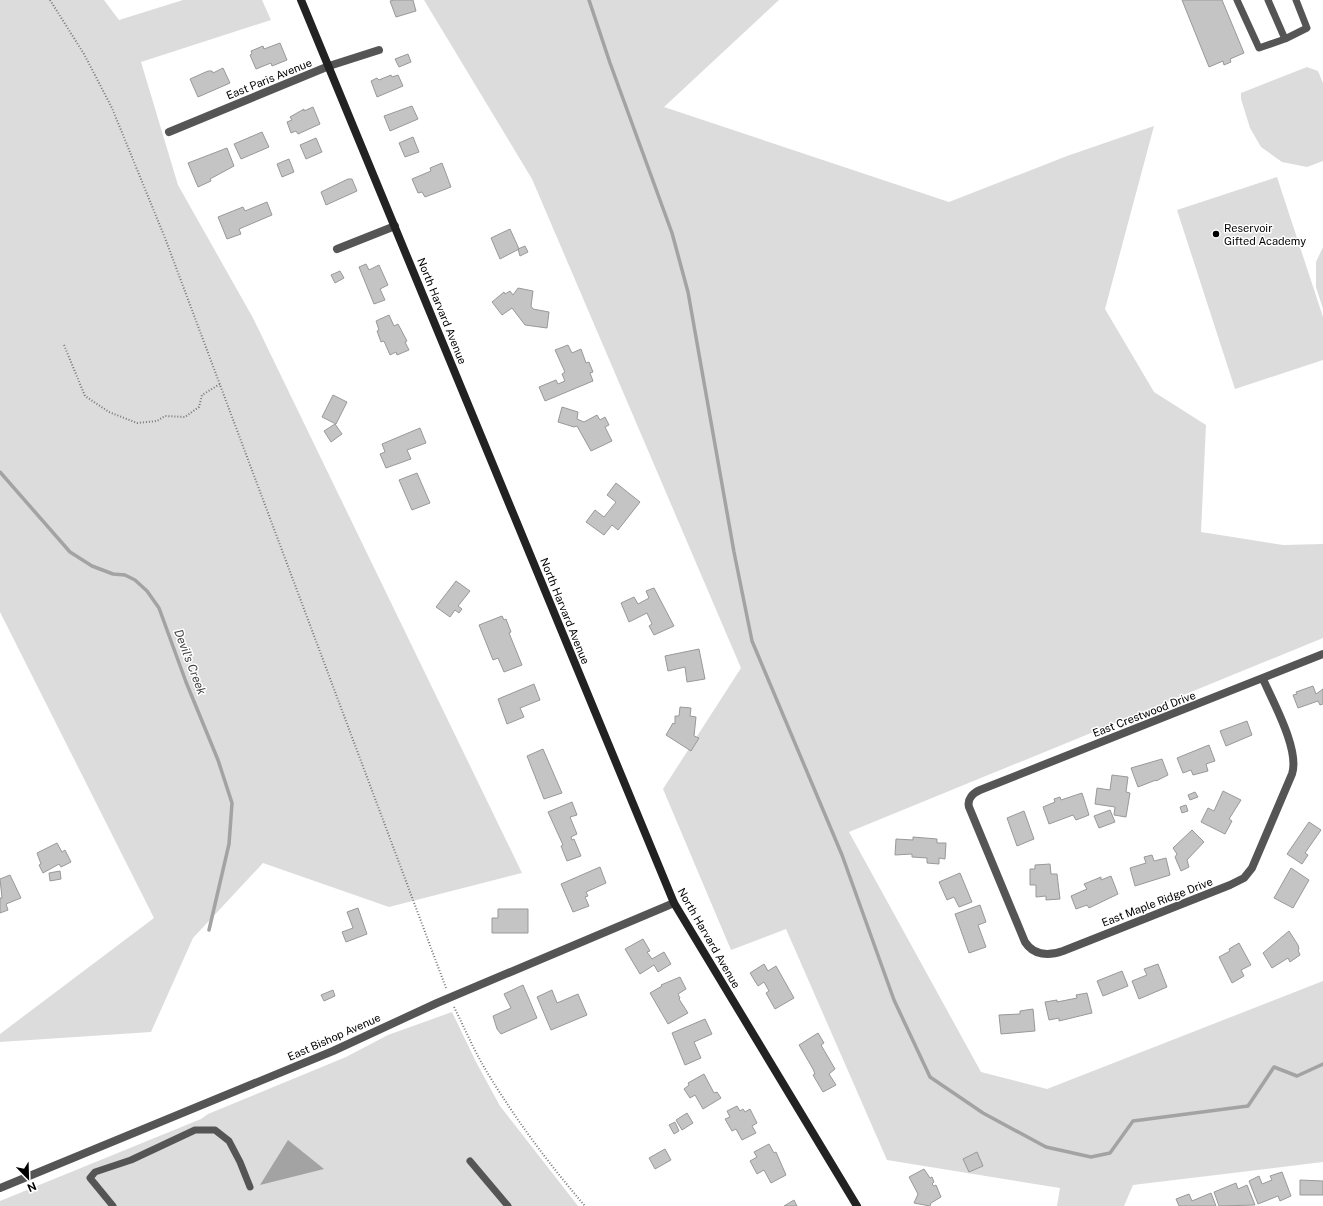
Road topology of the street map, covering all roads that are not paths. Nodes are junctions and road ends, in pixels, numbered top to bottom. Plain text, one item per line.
1 (301, 0) edge
2 (1238, 0) edge
3 (1268, 0) edge
4 (1296, 0) edge
5 (1285, 39) junction
6 (379, 50) dead end
7 (329, 66) junction
8 (169, 132) dead end
9 (395, 226) junction
10 (338, 249) dead end
11 (1323, 654) edge
12 (1263, 679) junction
13 (973, 795) joint
14 (674, 902) junction
15 (470, 1161) dead end
16 (0, 1188) edge
17 (250, 1188) dead end
18 (113, 1206) edge
19 (508, 1206) edge
20 (856, 1206) edge

1 - 7 street, North Harvard Avenue
2 - 5 lane
3 - 5 lane
4 - 5 lane
6 - 7 street, East Paris Avenue
7 - 8 street, East Paris Avenue
7 - 9 street, North Harvard Avenue
9 - 10 street
9 - 14 street, North Harvard Avenue
11 - 12 street, East Crestwood Drive
12 - 13 street, East Crestwood Drive
12 - 13 street, East Maple Ridge Drive
14 - 16 street, East Bishop Avenue
14 - 20 street, North Harvard Avenue
15 - 19 lane
17 - 18 lane

